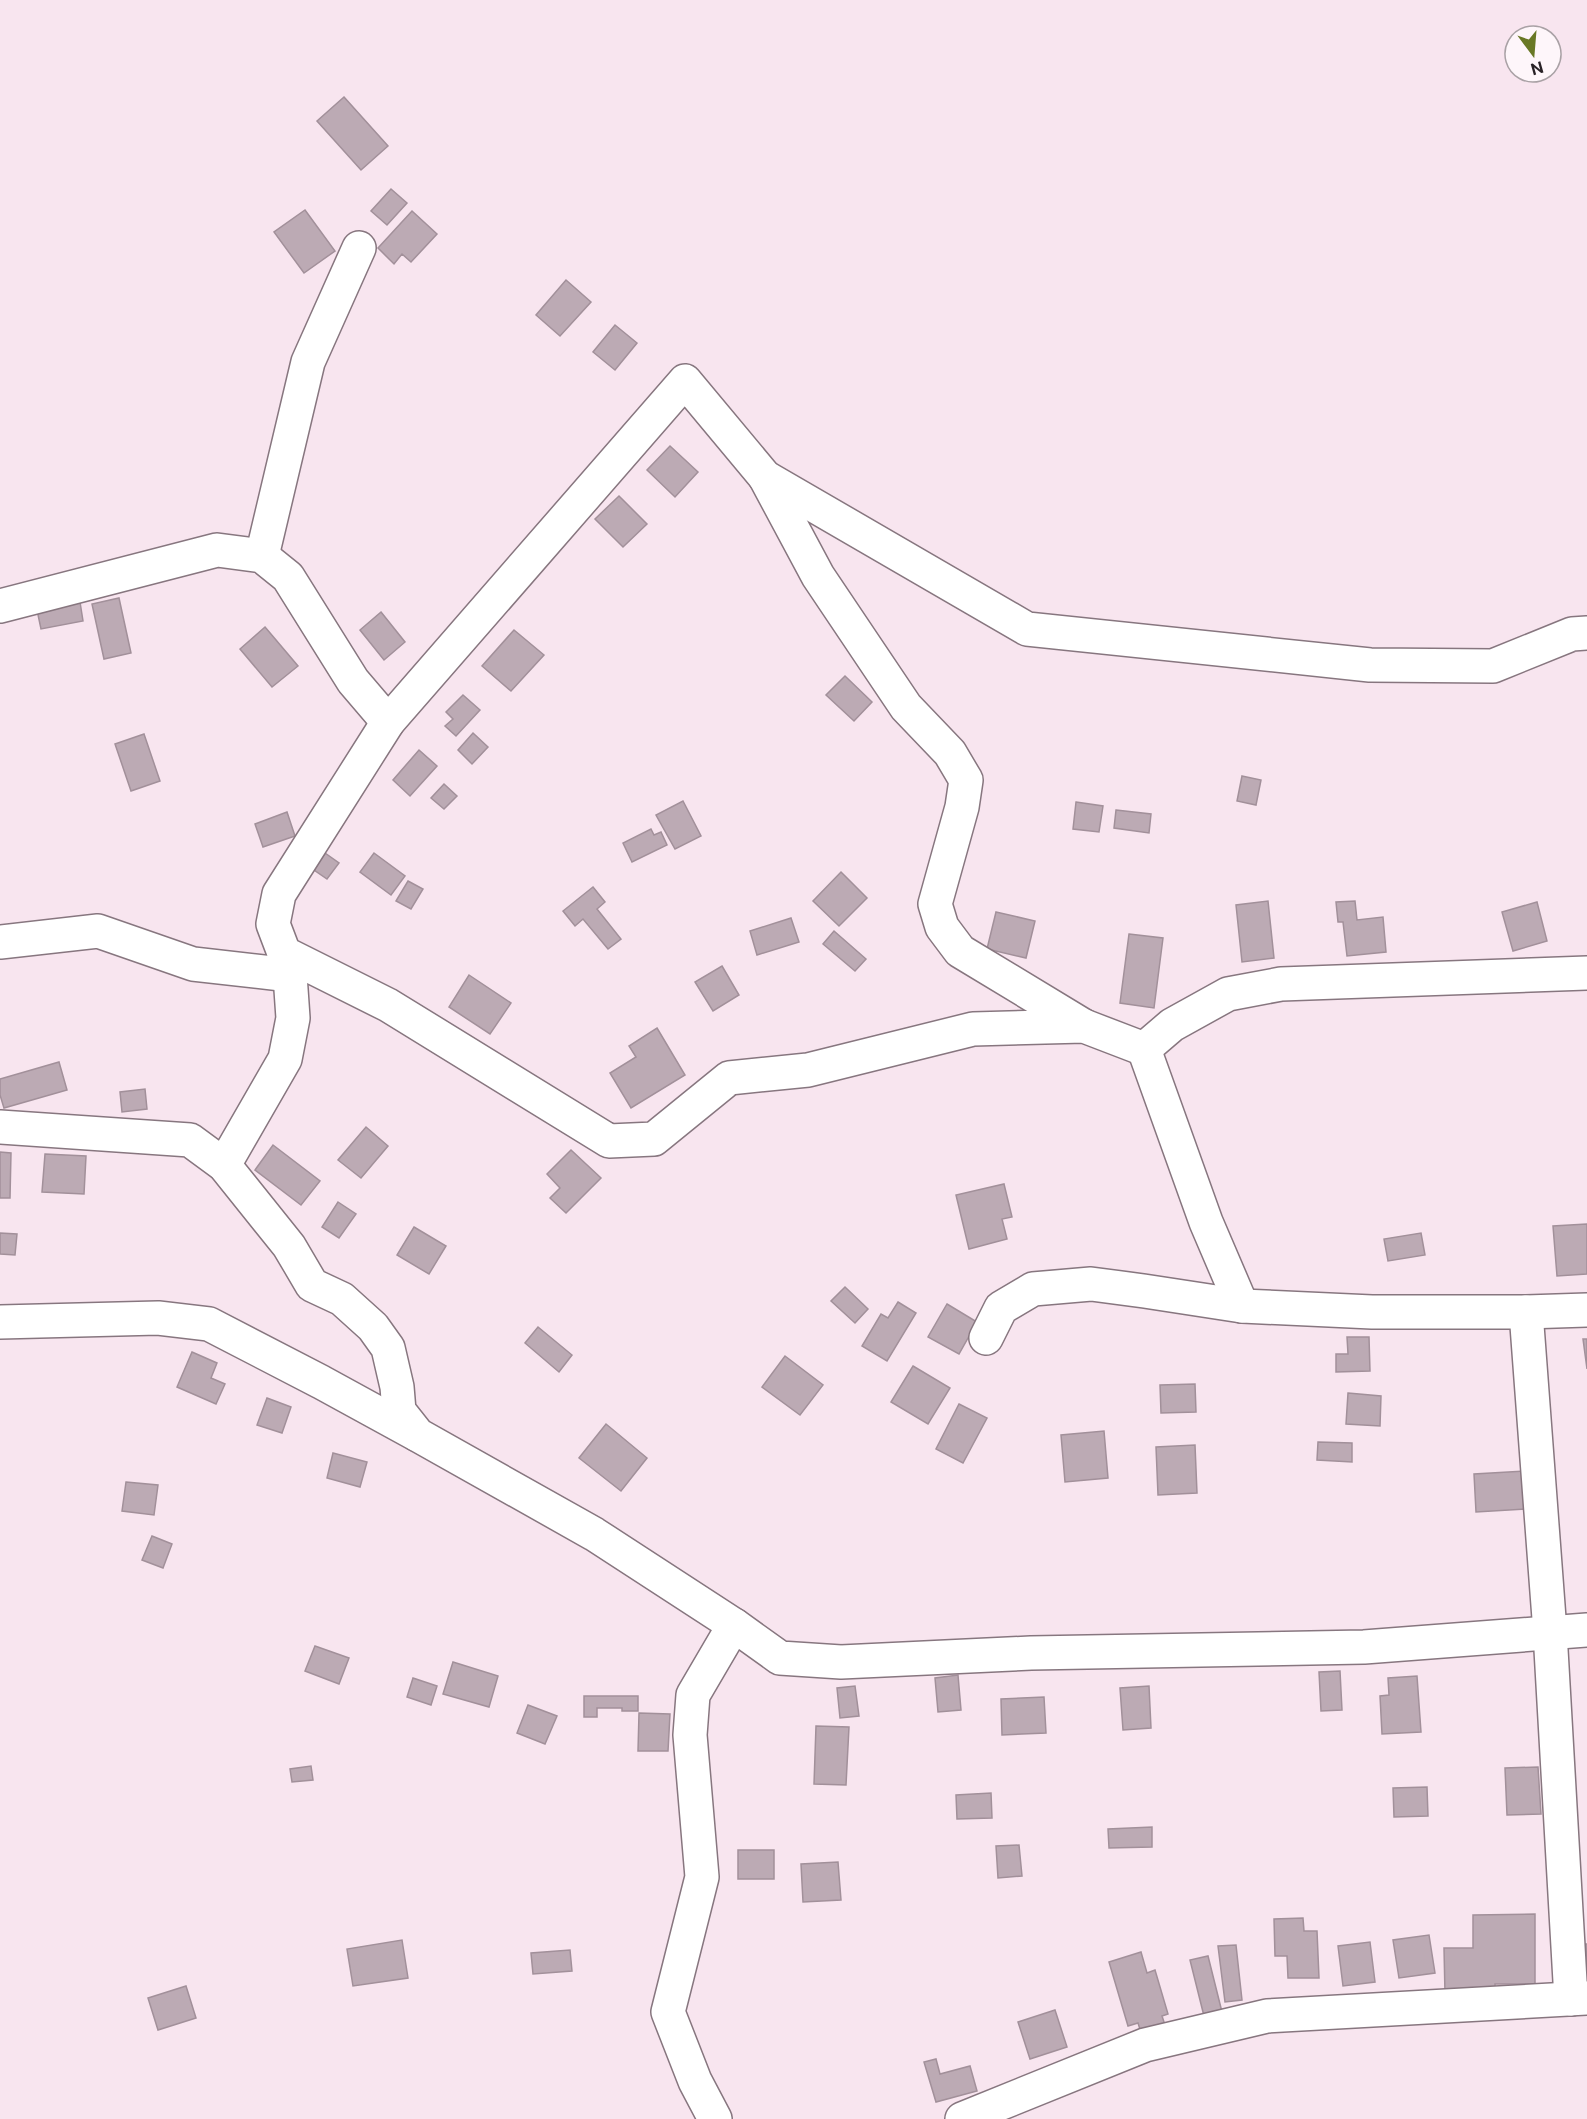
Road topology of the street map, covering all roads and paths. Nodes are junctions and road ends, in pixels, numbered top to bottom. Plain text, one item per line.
1 (359, 248) dead end
2 (765, 477) junction
3 (262, 556) junction
4 (0, 606) edge
5 (1587, 633) edge
6 (388, 722) junction
7 (0, 942) edge
8 (287, 964) junction
9 (1587, 973) edge
10 (1084, 1026) junction
11 (1144, 1049) junction
12 (0, 1127) edge
13 (224, 1165) junction
14 (1242, 1306) junction
15 (1587, 1310) edge
16 (1526, 1312) junction
17 (0, 1322) edge
18 (986, 1338) dead end
19 (418, 1435) junction
20 (734, 1625) junction
21 (1587, 1630) edge
22 (1550, 1632) junction
23 (1579, 1999) edge
24 (716, 2119) edge
25 (962, 2119) edge

1 - 3 street
2 - 5 street
2 - 6 street
2 - 10 street
3 - 4 street
3 - 6 street
6 - 8 street
7 - 8 street
8 - 10 street
8 - 13 street
9 - 11 street
10 - 11 street
11 - 14 street
12 - 13 street
13 - 19 street
14 - 16 street
14 - 18 street
15 - 16 street
16 - 22 street
17 - 19 street
19 - 20 street
20 - 22 street
20 - 24 street
21 - 22 street
22 - 23 street
23 - 25 street

